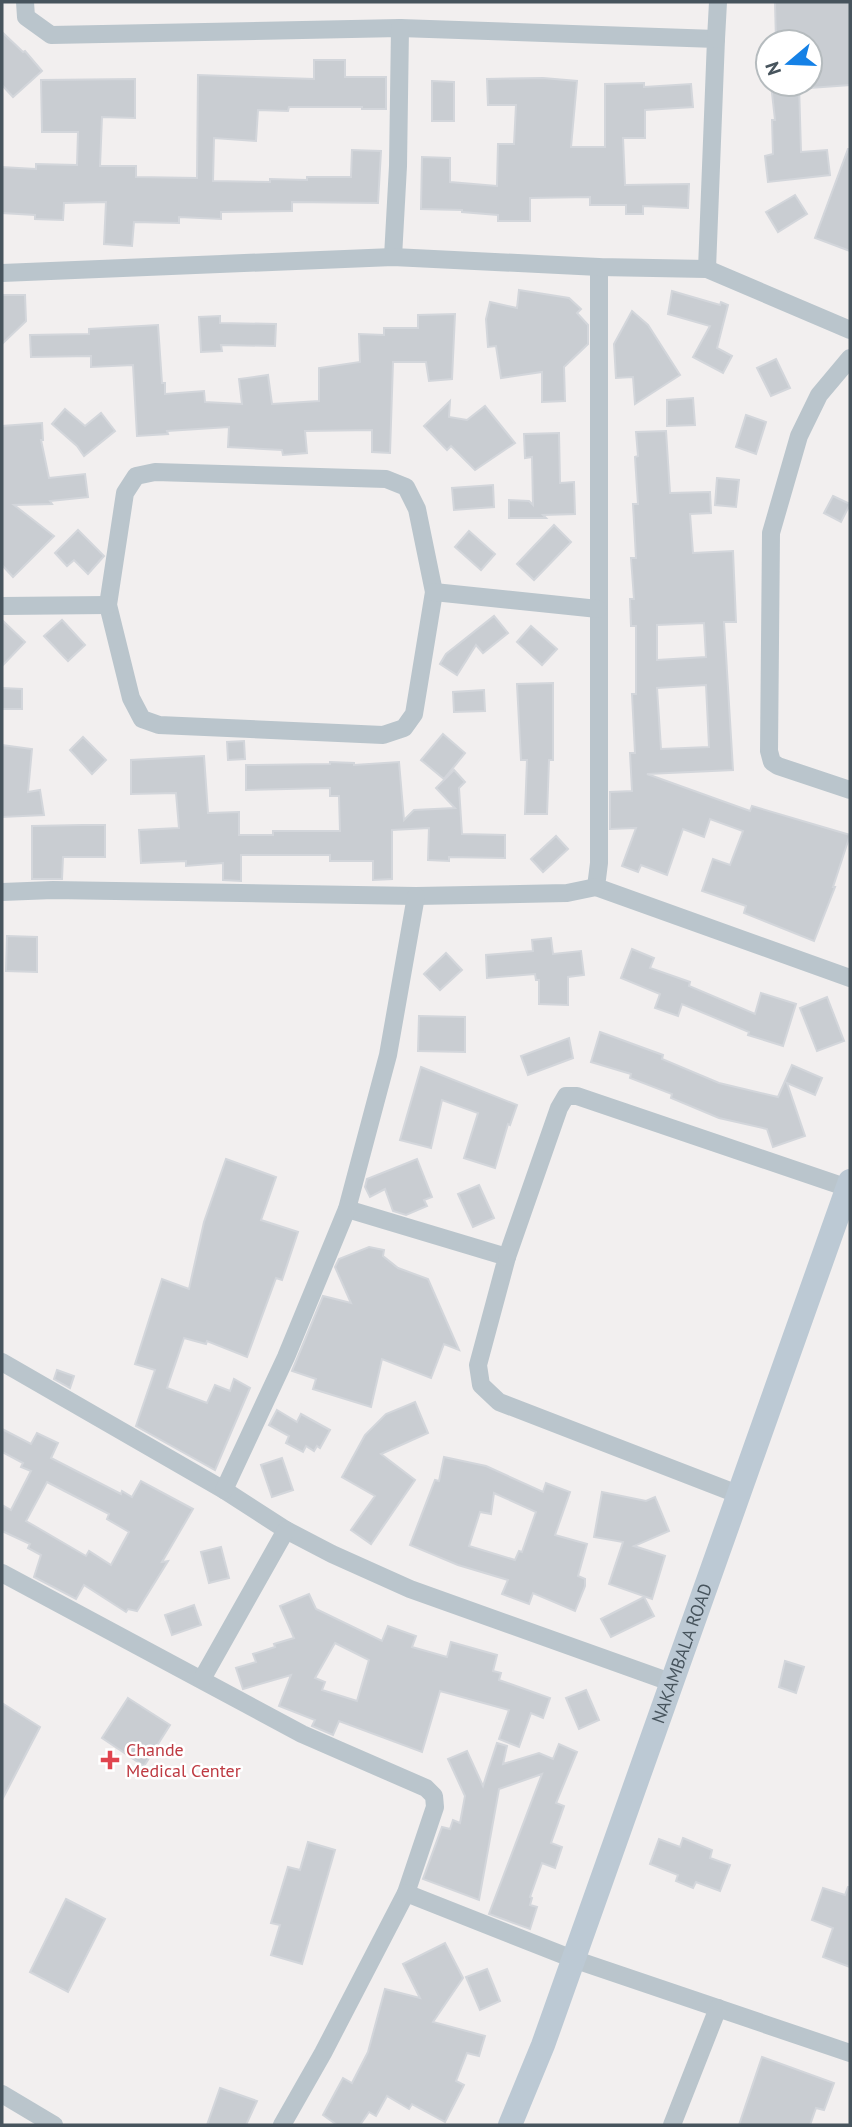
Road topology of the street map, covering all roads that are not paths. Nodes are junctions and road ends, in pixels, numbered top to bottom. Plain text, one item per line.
1 (25, 2) edge
2 (718, 2) edge
3 (400, 28) junction
4 (716, 39) junction
5 (393, 257) junction
6 (599, 268) junction
7 (707, 270) junction
8 (2, 273) edge
9 (850, 330) edge
10 (850, 358) edge
11 (434, 592) junction
12 (108, 604) junction
13 (2, 606) edge
14 (598, 609) junction
15 (850, 790) edge
16 (596, 887) junction
17 (2, 892) edge
18 (416, 896) junction
19 (850, 978) edge
20 (849, 1185) edge
21 (347, 1209) junction
22 (507, 1257) junction
23 (2, 1362) edge
24 (223, 1490) junction
25 (740, 1494) junction
26 (286, 1530) junction
27 (2, 1573) edge
28 (202, 1679) junction
29 (673, 1683) junction
30 (406, 1894) junction
31 (573, 1959) junction
32 (718, 2008) junction
33 (850, 2053) edge
34 (2, 2094) edge
35 (54, 2125) edge
36 (282, 2125) edge
37 (510, 2125) edge
38 (672, 2125) edge

1 - 3 street
2 - 4 street
3 - 4 street
3 - 5 street
4 - 7 street
5 - 6 street
5 - 8 street
6 - 7 street
6 - 14 street
7 - 9 street
10 - 15 street
11 - 12 street
11 - 12 street
11 - 14 street
12 - 13 street
14 - 16 street
16 - 18 street
16 - 19 street
17 - 18 street
18 - 21 street
20 - 22 street
20 - 25 main road, NAKAMBALA ROAD
21 - 22 street
21 - 24 street
22 - 25 street
23 - 24 street
24 - 26 street
25 - 29 main road, NAKAMBALA ROAD
26 - 28 street
26 - 29 street
27 - 28 street
28 - 30 street
29 - 31 main road, NAKAMBALA ROAD
30 - 31 street
30 - 36 street
31 - 32 street
31 - 37 main road, NAKAMBALA ROAD
32 - 33 street
32 - 38 street
34 - 35 street

